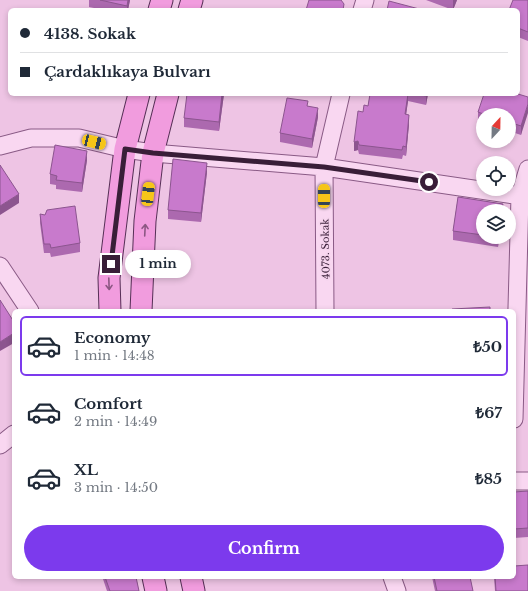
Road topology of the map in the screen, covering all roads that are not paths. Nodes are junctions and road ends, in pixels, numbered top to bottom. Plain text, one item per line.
1 (138, 96) edge
2 (167, 96) edge
3 (341, 96) edge
4 (0, 146) edge
5 (125, 149) junction
6 (153, 153) junction
7 (324, 167) junction
8 (528, 169) edge
9 (524, 196) edge
10 (0, 266) edge
11 (29, 309) edge
12 (110, 309) edge
13 (141, 309) edge
14 (325, 309) edge
15 (516, 374) edge
16 (12, 436) edge
17 (0, 445) edge
18 (516, 481) edge
19 (528, 482) edge
20 (153, 579) edge
21 (191, 579) edge
22 (393, 579) edge
23 (156, 591) edge
24 (194, 591) edge
25 (397, 591) edge

1 - 5 main road
2 - 6 main road
3 - 7 street, 4073. Sokak
4 - 5 street
5 - 6 street
5 -> 12 main road
6 - 7 street
13 -> 6 main road
7 - 9 street
7 - 14 street, 4073. Sokak
8 - 9 street
9 - 15 street
10 - 11 street
16 - 17 street
18 - 19 street
20 - 23 main road
21 - 24 main road
22 - 25 street

